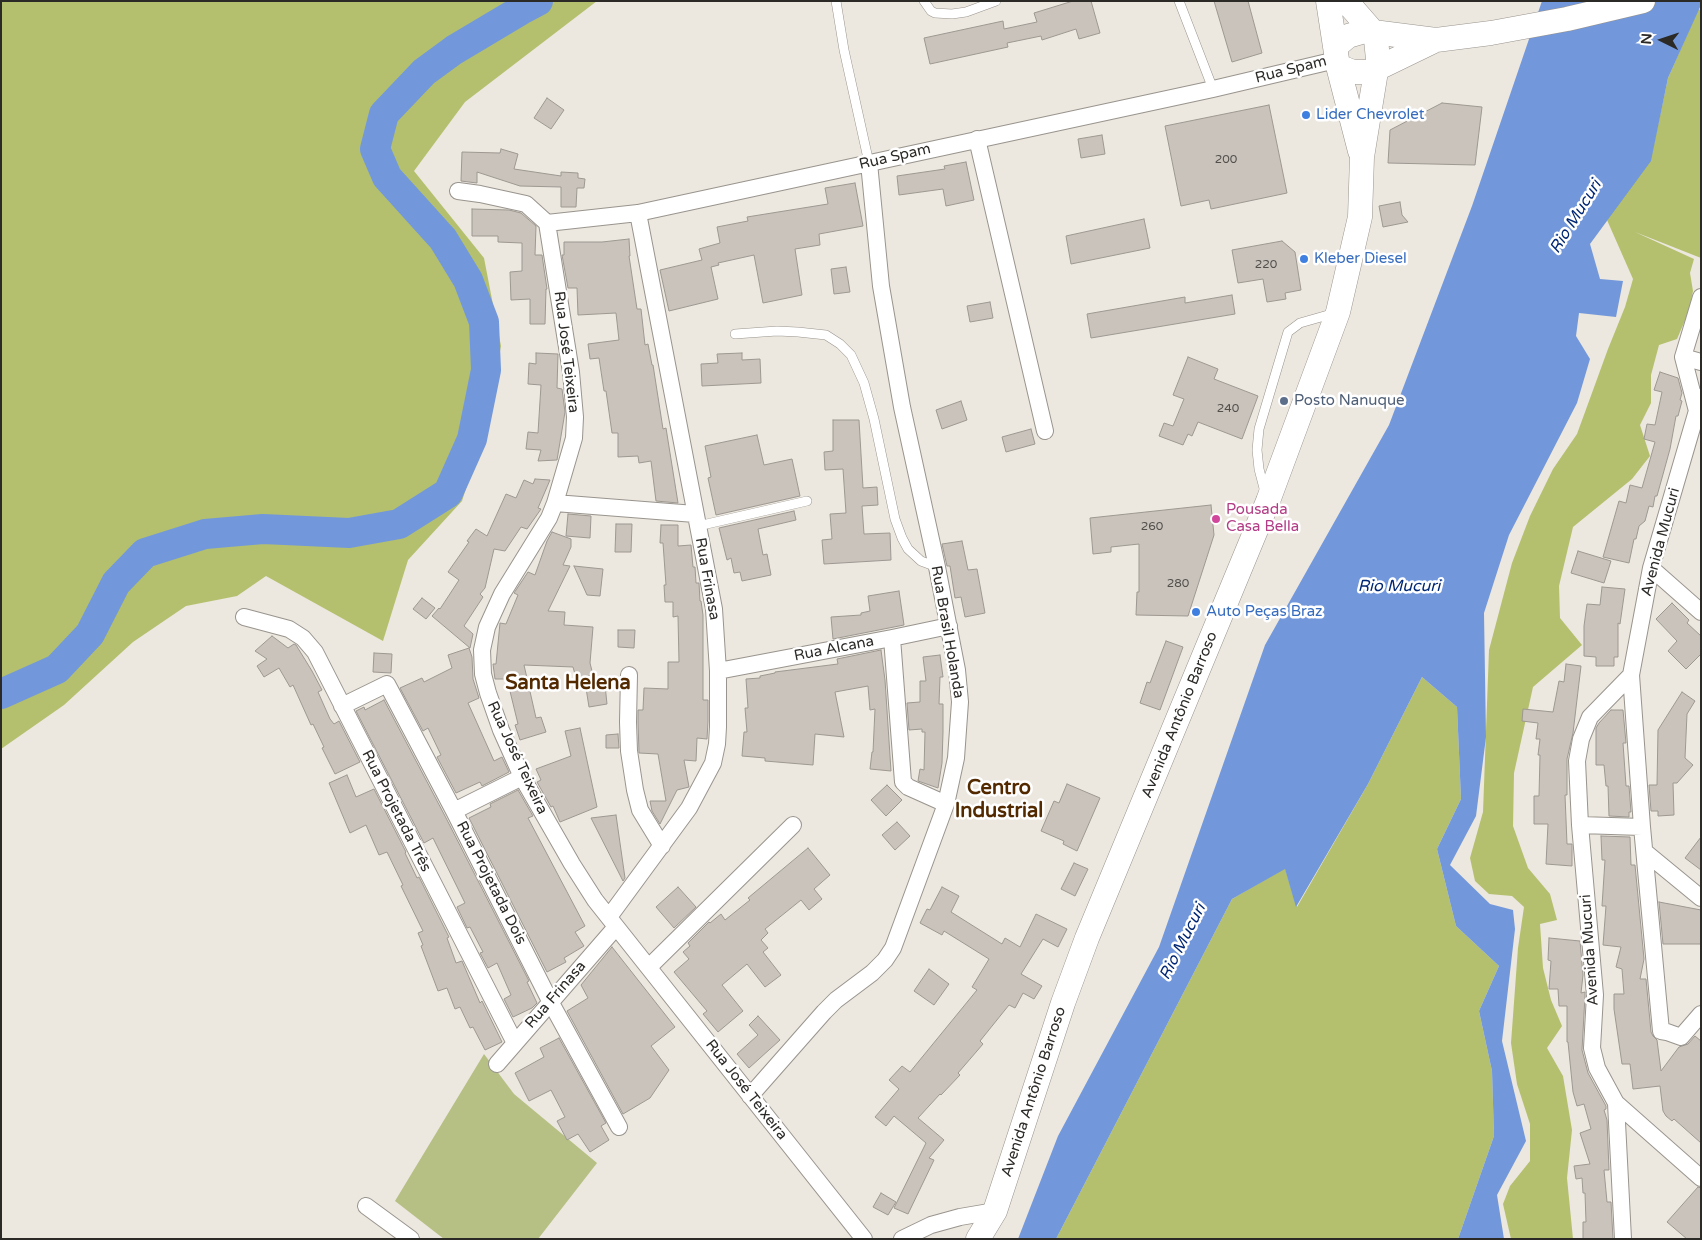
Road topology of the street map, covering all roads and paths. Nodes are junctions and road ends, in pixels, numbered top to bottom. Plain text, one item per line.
1 (836, 1) edge
2 (924, 1) edge
3 (996, 1) edge
4 (1179, 1) edge
5 (1328, 1) edge
6 (1346, 1) edge
7 (1644, 1) edge
8 (1436, 40) junction
9 (1376, 50) junction
10 (1336, 58) junction
11 (1213, 89) junction
12 (978, 139) junction
13 (1362, 158) junction
14 (869, 163) junction
15 (458, 191) dead end
16 (638, 212) junction
17 (547, 223) junction
18 (1701, 297) edge
19 (1338, 312) junction
20 (735, 334) dead end
21 (1683, 357) junction
22 (1701, 362) edge
23 (1699, 404) edge
24 (1045, 431) dead end
25 (807, 501) dead end
26 (1268, 502) junction
27 (555, 503) junction
28 (697, 520) junction
29 (937, 567) junction
30 (1651, 568) junction
31 (1701, 612) edge
32 (244, 616) dead end
33 (949, 626) junction
34 (892, 638) junction
35 (718, 671) junction
36 (629, 675) dead end
37 (1631, 675) junction
38 (342, 706) junction
39 (522, 777) junction
40 (946, 804) junction
41 (454, 810) junction
42 (793, 825) dead end
43 (1580, 825) junction
44 (1642, 827) junction
45 (662, 846) junction
46 (1645, 852) junction
47 (1701, 898) edge
48 (612, 922) junction
49 (649, 966) junction
50 (550, 1001) junction
51 (1701, 1014) edge
52 (515, 1043) junction
53 (497, 1064) dead end
54 (750, 1096) junction
55 (1616, 1103) junction
56 (619, 1127) dead end
57 (1701, 1178) edge
58 (366, 1206) dead end
59 (995, 1211) junction
60 (408, 1238) edge
61 (864, 1239) edge
62 (902, 1239) edge
63 (978, 1239) edge
64 (1623, 1239) edge

1 - 14 lane
2 - 3 lane
4 - 11 lane
5 - 10 main road, Avenida Antônio Barroso
6 - 9 main road
7 - 8 main road
8 - 9 main road
8 - 9 main road
9 - 10 main road
9 - 10 main road
9 - 13 main road, Avenida Antônio Barroso
10 - 11 street, Rua Spam
10 - 13 main road, Avenida Antônio Barroso
11 - 12 street, Rua Spam
12 - 14 street, Rua Spam
12 - 24 street
13 - 19 main road, Avenida Antônio Barroso
14 - 16 street, Rua Spam
14 - 29 street, Rua Brasil Holanda
15 - 17 street
16 - 17 street, Rua Spam
16 - 28 street, Rua Frinasa
17 - 27 street, Rua José Teixeira
18 - 21 street
19 - 26 main road, Avenida Antônio Barroso
19 - 26 lane
20 - 29 lane
21 - 22 street
21 - 23 street, Avenida Mucuri
23 - 30 street, Avenida Mucuri
25 - 28 lane
26 - 59 main road, Avenida Antônio Barroso
27 - 28 street
27 - 39 street, Rua José Teixeira
28 - 35 street, Rua Frinasa
29 - 33 street, Rua Brasil Holanda
30 - 31 street
30 - 37 street, Avenida Mucuri
32 - 38 street, Rua Projetada Três
33 - 34 street, Rua Alcana
33 - 40 street, Rua Brasil Holanda
34 - 35 street, Rua Alcana
34 - 40 street
35 - 45 street, Rua Frinasa
36 - 45 street
37 - 43 street, Avenida Mucuri
37 - 44 street, Avenida Mucuri
38 - 41 street, Rua Projetada Dois
38 - 52 street, Rua Projetada Três
39 - 41 street
39 - 48 street, Rua José Teixeira
40 - 54 street, Rua Brasil Holanda
41 - 50 street, Rua Projetada Dois
42 - 49 street
43 - 44 street
43 - 55 street, Avenida Mucuri
44 - 46 street, Avenida Mucuri
45 - 48 street, Rua Frinasa
46 - 47 street
46 - 51 street, Avenida Mucuri
48 - 49 street, Rua José Teixeira
48 - 50 street, Rua Frinasa
49 - 54 street, Rua José Teixeira
50 - 52 street, Rua Frinasa
50 - 56 street, Rua Projetada Dois
52 - 53 street, Rua Frinasa
54 - 61 street, Rua José Teixeira
55 - 57 street
55 - 64 street, Avenida Mucuri
58 - 60 street
59 - 62 street
59 - 63 main road, Avenida Antônio Barroso

